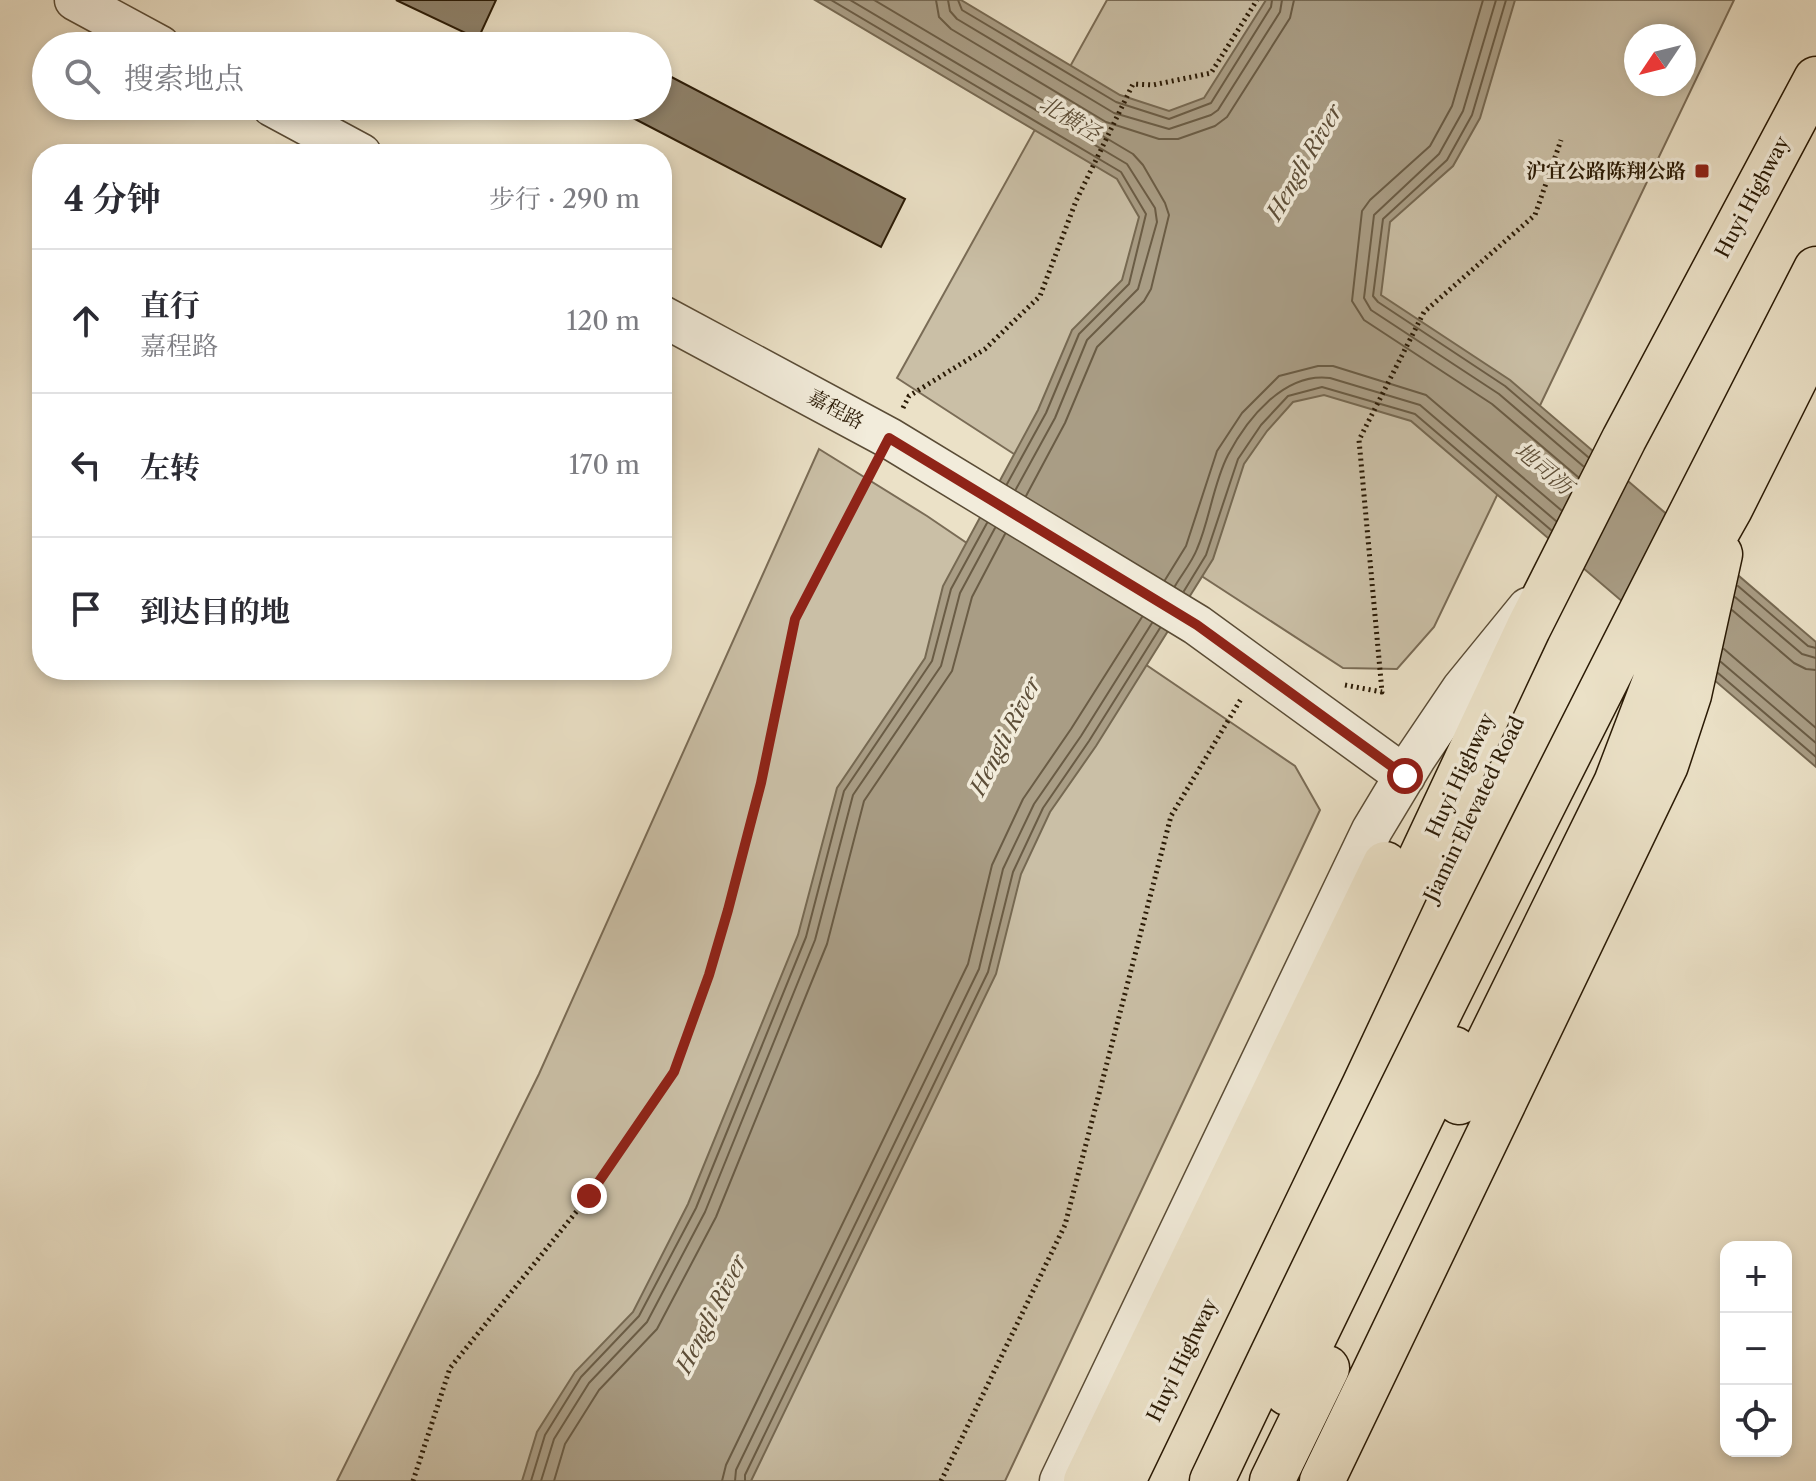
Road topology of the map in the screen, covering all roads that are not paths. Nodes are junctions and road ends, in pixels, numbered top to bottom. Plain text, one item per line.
1 (75, 0) edge
2 (134, 32) edge
3 (1816, 79) edge
4 (298, 120) edge
5 (1816, 143) edge
6 (342, 144) edge
7 (1816, 269) edge
8 (672, 321) edge
9 (1816, 337) edge
10 (1730, 509) junction
11 (1701, 561) junction
12 (1558, 571) junction
13 (1528, 629) junction
14 (1405, 776) junction
15 (1060, 1481) edge
16 (1086, 1481) edge
17 (1123, 1481) edge
18 (1147, 1481) edge
19 (1212, 1481) edge
20 (1244, 1481) edge
21 (1272, 1481) edge
22 (1322, 1481) edge

1 - 2 street
3 - 12 highway, Huyi Highway
4 - 6 street
5 - 18 highway, Jiamin Elevated Road
7 - 19 highway
8 - 14 street, 嘉程路
9 - 10 highway
10 - 11 highway
10 - 22 highway
11 - 20 highway
11 - 21 highway
12 - 13 highway, Huyi Highway
12 - 14 street
13 - 16 highway
13 - 17 highway, Huyi Highway
14 - 15 street

